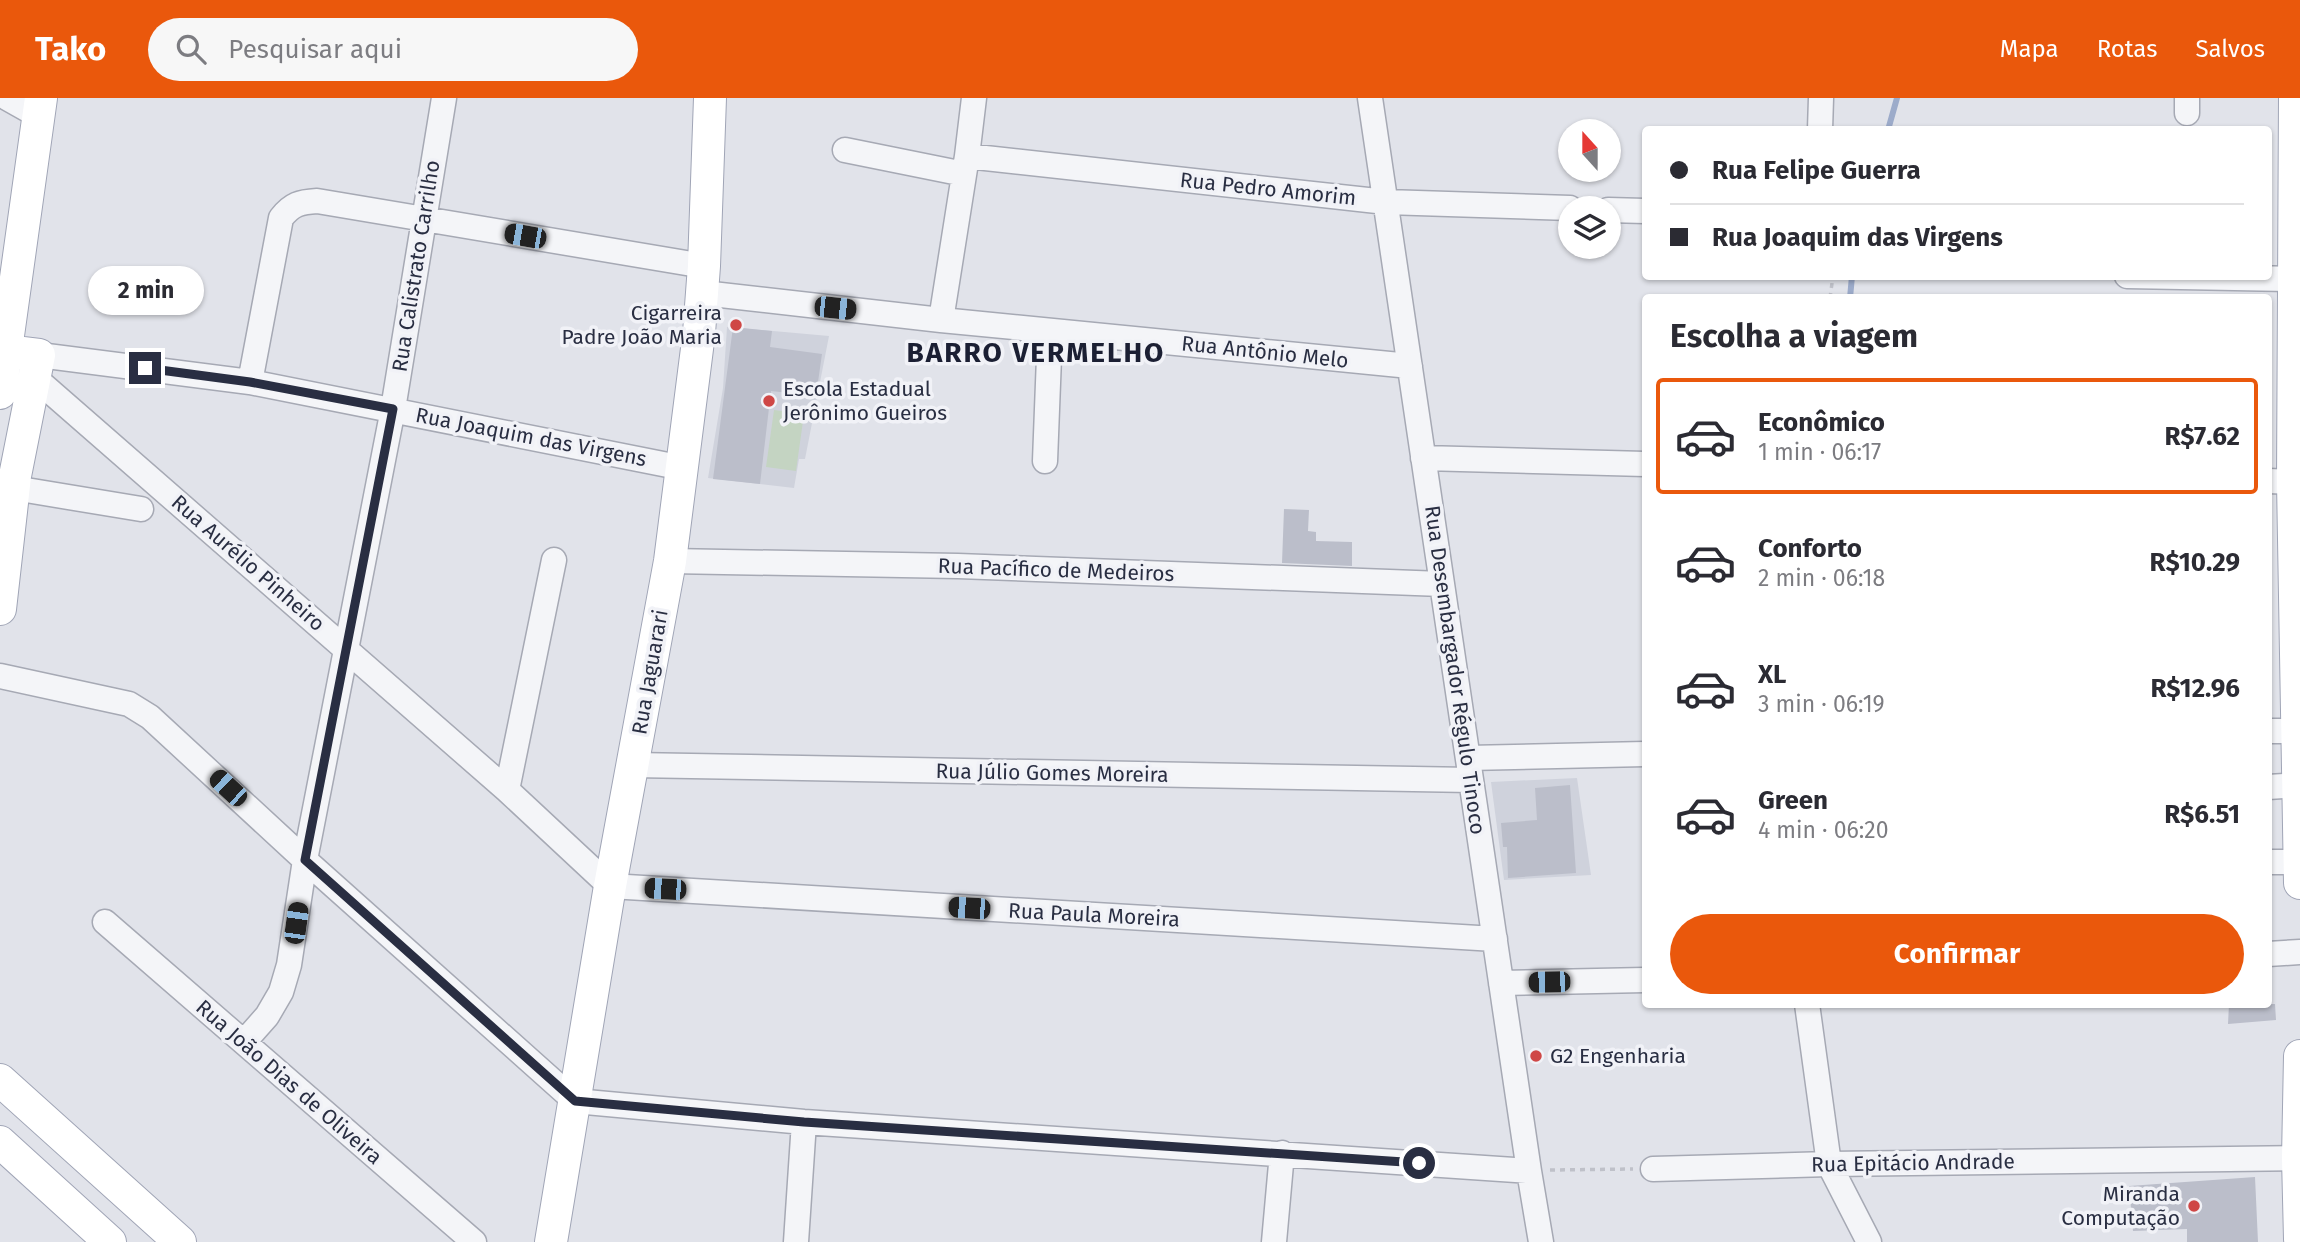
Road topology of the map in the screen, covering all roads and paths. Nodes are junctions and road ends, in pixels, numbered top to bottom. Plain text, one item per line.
1 (7, 98) edge
2 (444, 98) edge
3 (710, 98) edge
4 (974, 98) edge
5 (1370, 98) edge
6 (1821, 98) edge
7 (2295, 98) edge
8 (40, 107) edge
9 (1820, 126) edge
10 (845, 150) dead end
11 (966, 165) junction
12 (1386, 202) junction
13 (1558, 208) edge
14 (1621, 210) edge
15 (1642, 211) edge
16 (423, 218) junction
17 (703, 279) junction
18 (2272, 279) edge
19 (2295, 279) junction
20 (941, 320) junction
21 (1051, 331) junction
22 (37, 366) junction
23 (1410, 366) junction
24 (2, 374) edge
25 (250, 382) junction
26 (393, 409) junction
27 (1423, 458) junction
28 (1045, 461) dead end
29 (1642, 464) edge
30 (683, 468) junction
31 (2280, 482) edge
32 (14, 488) junction
33 (141, 509) dead end
34 (554, 560) dead end
35 (670, 561) junction
36 (1442, 584) junction
37 (0, 609) edge
38 (346, 648) junction
39 (0, 676) edge
40 (2283, 731) edge
41 (1642, 754) edge
42 (633, 765) junction
43 (1469, 769) junction
44 (2283, 786) edge
45 (506, 790) junction
46 (305, 860) junction
47 (2272, 862) edge
48 (2300, 862) edge
49 (2300, 883) edge
50 (610, 886) junction
51 (105, 922) dead end
52 (1494, 939) junction
53 (2300, 953) edge
54 (2272, 954) edge
55 (1642, 980) edge
56 (1501, 983) junction
57 (1808, 1008) edge
58 (244, 1042) junction
59 (2300, 1056) edge
60 (0, 1080) edge
61 (575, 1101) junction
62 (804, 1122) junction
63 (0, 1142) edge
64 (1282, 1153) junction
65 (2298, 1158) junction
66 (1829, 1164) junction
67 (1653, 1169) joint
68 (1529, 1171) junction
69 (2300, 1239) edge
70 (110, 1242) edge
71 (180, 1242) edge
72 (474, 1242) edge
73 (551, 1242) edge
74 (796, 1242) edge
75 (1274, 1242) edge
76 (1541, 1242) edge
77 (1868, 1242) edge

1 - 8 street
2 - 16 street, Rua Calistrato Carrilho
3 - 17 main road, Rua Jaguarari
4 - 11 street
5 - 12 street, Rua Desembargador Régulo Tinoco
6 - 9 street
7 - 19 main road
8 - 24 main road
10 - 11 street, Rua Pedro Amorim
11 - 12 street, Rua Pedro Amorim
11 - 20 street
12 - 13 street, Rua Pedro Amorim
12 - 23 street, Rua Desembargador Régulo Tinoco
14 - 15 street
16 - 17 street, Rua Antônio Melo
16 - 25 street, Rua Antônio Melo
16 - 26 street, Rua Calistrato Carrilho
17 - 20 street, Rua Antônio Melo
17 - 30 main road, Rua Jaguarari
18 - 19 street
19 - 31 main road
20 - 21 street, Rua Antônio Melo
21 - 23 street, Rua Antônio Melo
21 - 28 street
22 - 24 main road, Rua Joaquim das Virgens
22 - 25 street, Rua Joaquim das Virgens
22 - 32 main road
22 - 38 street, Rua Aurélio Pinheiro
23 - 27 street, Rua Desembargador Régulo Tinoco
25 - 26 street, Rua Joaquim das Virgens
26 - 30 street, Rua Joaquim das Virgens
26 - 38 street, Rua Calistrato Carrilho
27 - 29 street
27 - 36 street, Rua Desembargador Régulo Tinoco
30 - 35 main road, Rua Jaguarari
31 - 40 main road
32 - 33 street
32 - 37 main road
34 - 45 street
35 - 36 street, Rua Pacífico de Medeiros
35 - 42 main road, Rua Jaguarari
36 - 43 street, Rua Desembargador Régulo Tinoco
38 - 45 street, Rua Aurélio Pinheiro
38 - 46 street, Rua Calistrato Carrilho
39 - 46 street
40 - 44 main road
41 - 43 street, Rua Júlio Gomes Moreira
42 - 43 street, Rua Júlio Gomes Moreira
42 - 50 main road, Rua Jaguarari
43 - 52 street, Rua Desembargador Régulo Tinoco
44 - 48 main road
45 - 50 street, Rua Aurélio Pinheiro
46 - 58 street, Rua Calistrato Carrilho
46 - 61 street
47 - 48 street
48 - 49 main road
50 - 52 street, Rua Paula Moreira
50 - 61 main road, Rua Jaguarari
51 - 58 street, Rua João Dias de Oliveira
52 - 56 street, Rua Desembargador Régulo Tinoco
53 - 54 street
55 - 56 street
56 - 68 street, Rua Desembargador Régulo Tinoco
57 - 66 street
58 - 72 street, Rua João Dias de Oliveira
59 - 65 main road
60 - 71 main road
61 - 62 street
61 - 73 main road, Rua Jaguarari
62 - 64 street
62 - 74 street
63 - 70 main road
64 - 68 street
64 - 75 street
65 - 66 street, Rua Epitácio Andrade
65 - 69 main road
66 - 67 street, Rua Epitácio Andrade
66 - 77 street
67 - 68 path
68 - 76 street, Rua Desembargador Régulo Tinoco

